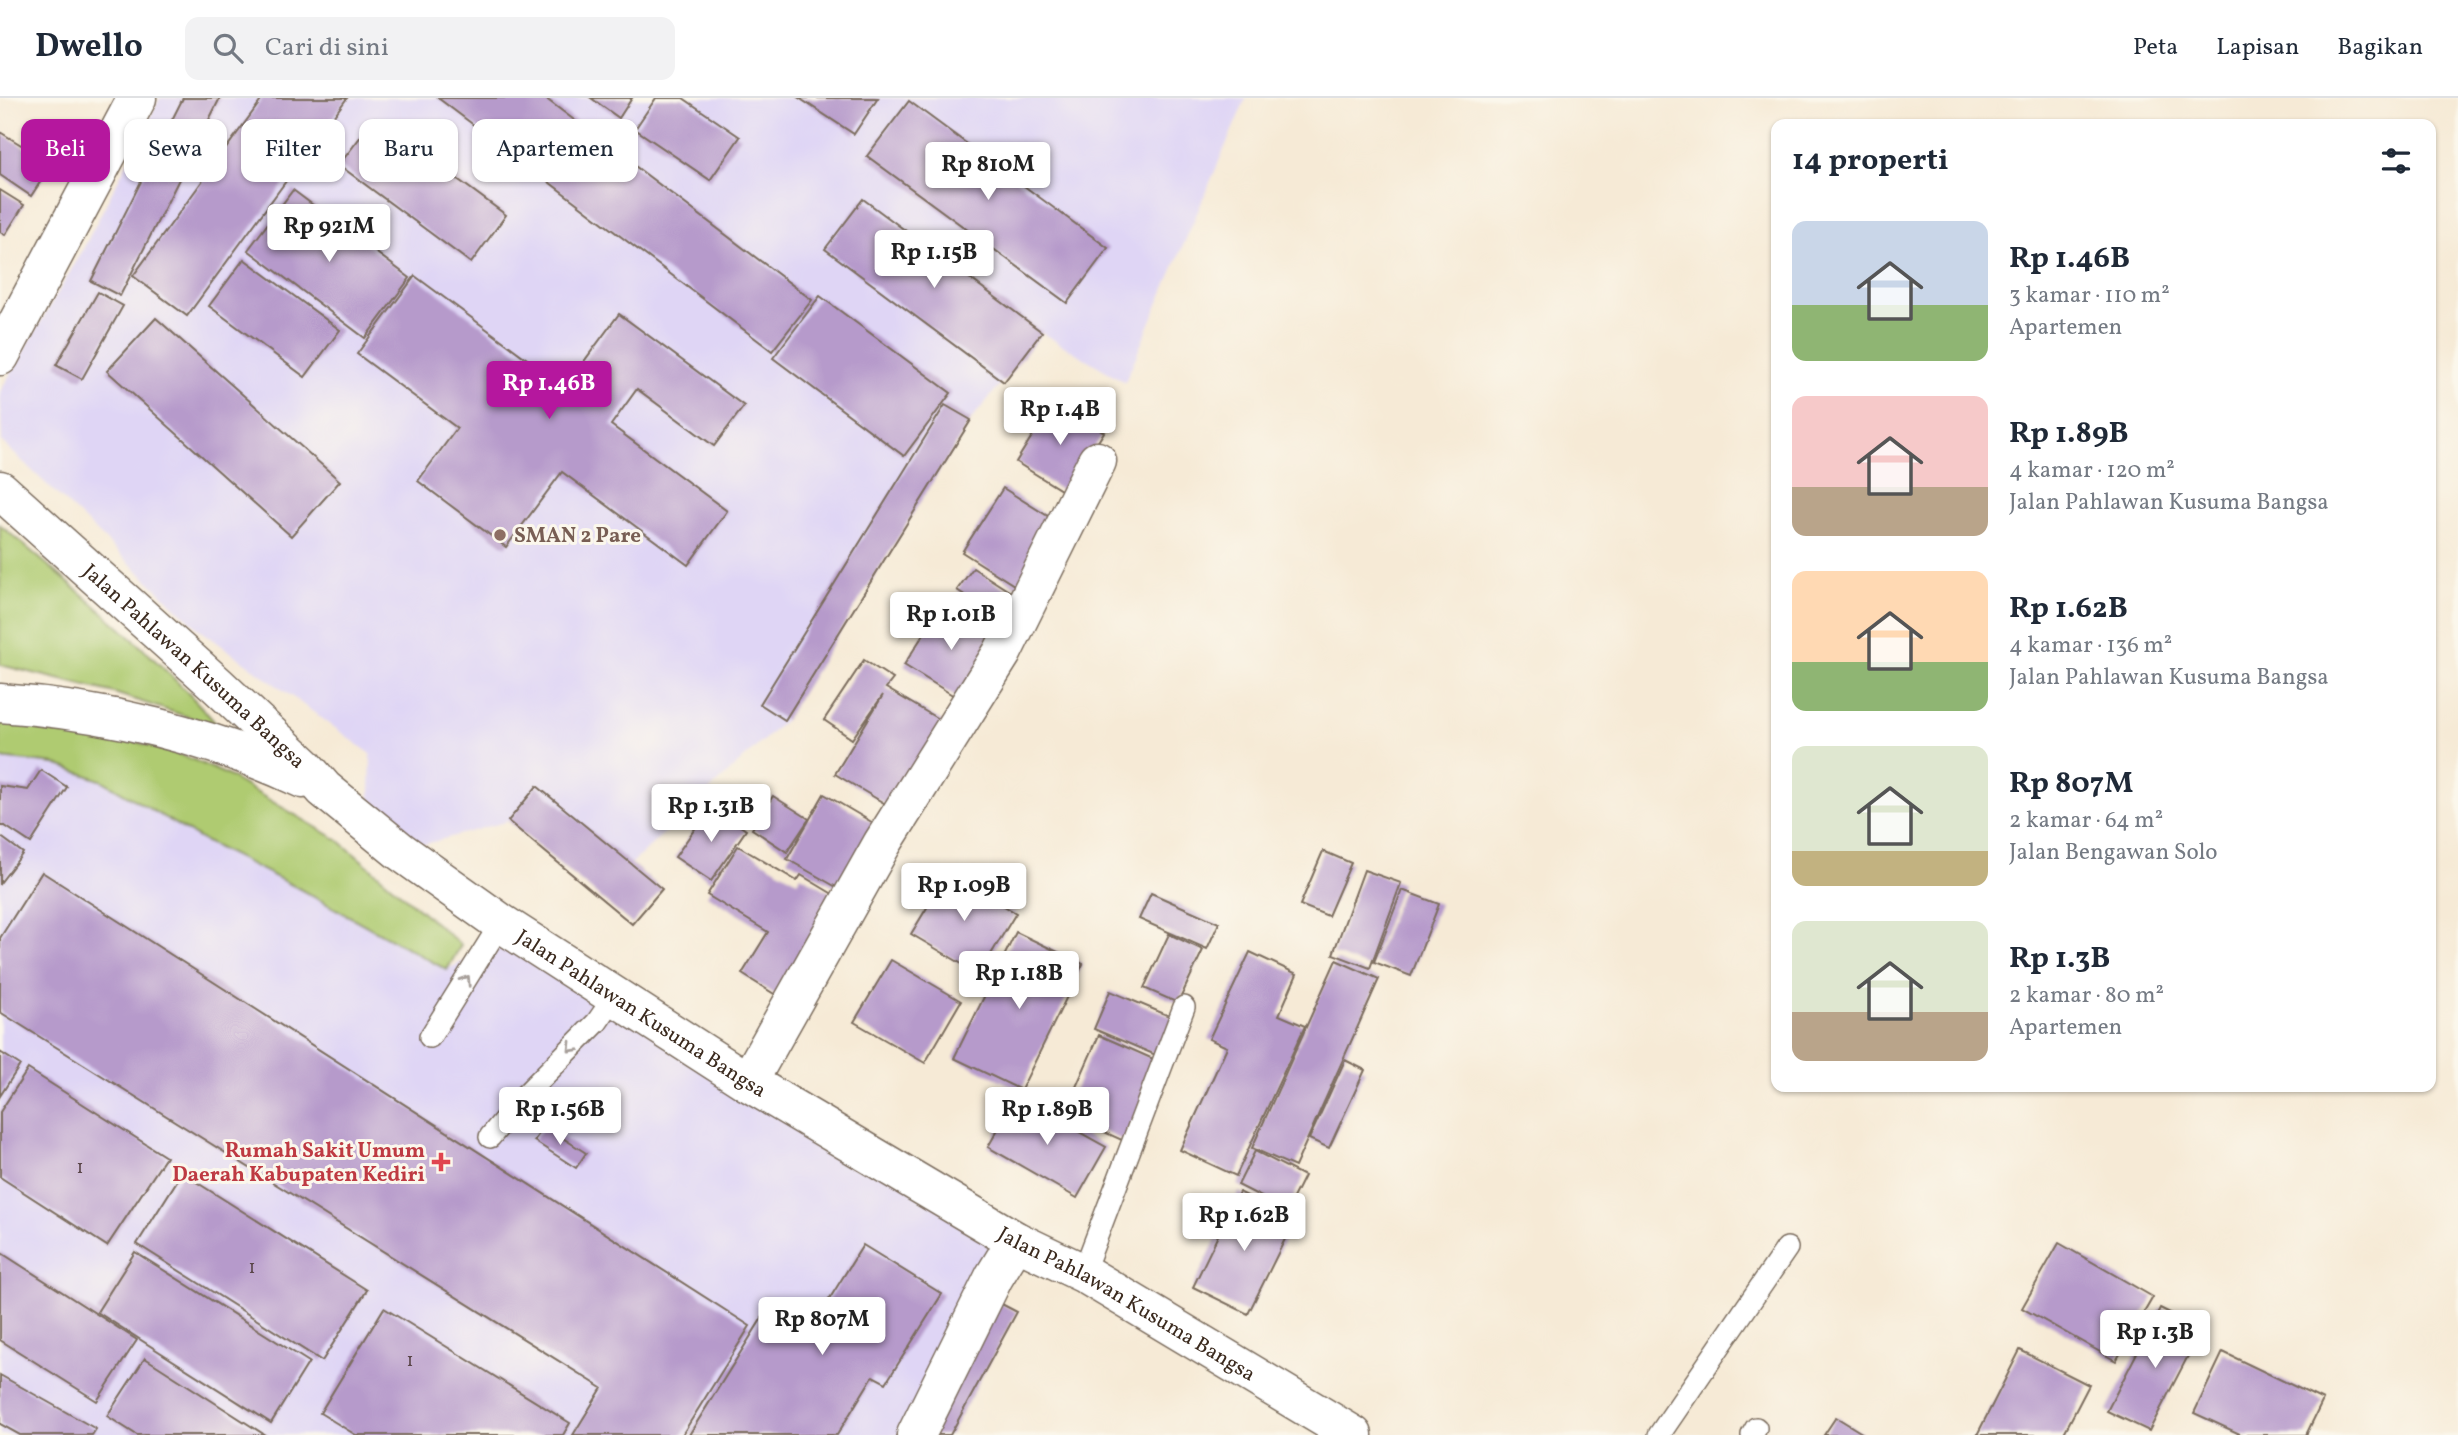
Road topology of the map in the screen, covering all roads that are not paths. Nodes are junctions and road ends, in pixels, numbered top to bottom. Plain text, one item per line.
1 (136, 98) edge
2 (0, 356) edge
3 (1097, 461) dead end
4 (0, 490) edge
5 (0, 703) edge
6 (324, 789) junction
7 (501, 923) junction
8 (615, 996) junction
9 (1184, 1007) dead end
10 (430, 1037) dead end
11 (748, 1082) junction
12 (490, 1137) dead end
13 (1016, 1241) junction
14 (1787, 1248) dead end
15 (1083, 1273) junction
16 (916, 1435) edge
17 (1353, 1435) edge
18 (1659, 1435) edge

1 - 2 main road
3 - 11 main road
4 - 6 main road, Jalan Pahlawan Kusuma Bangsa
5 - 6 main road
6 - 7 main road, Jalan Pahlawan Kusuma Bangsa
7 - 8 main road, Jalan Pahlawan Kusuma Bangsa
10 -> 7 lane
8 - 11 main road, Jalan Pahlawan Kusuma Bangsa
8 -> 12 lane
9 - 15 lane
11 - 13 main road, Jalan Pahlawan Kusuma Bangsa
13 - 15 main road, Jalan Pahlawan Kusuma Bangsa
13 - 16 main road
14 - 18 lane
15 - 17 main road, Jalan Pahlawan Kusuma Bangsa

